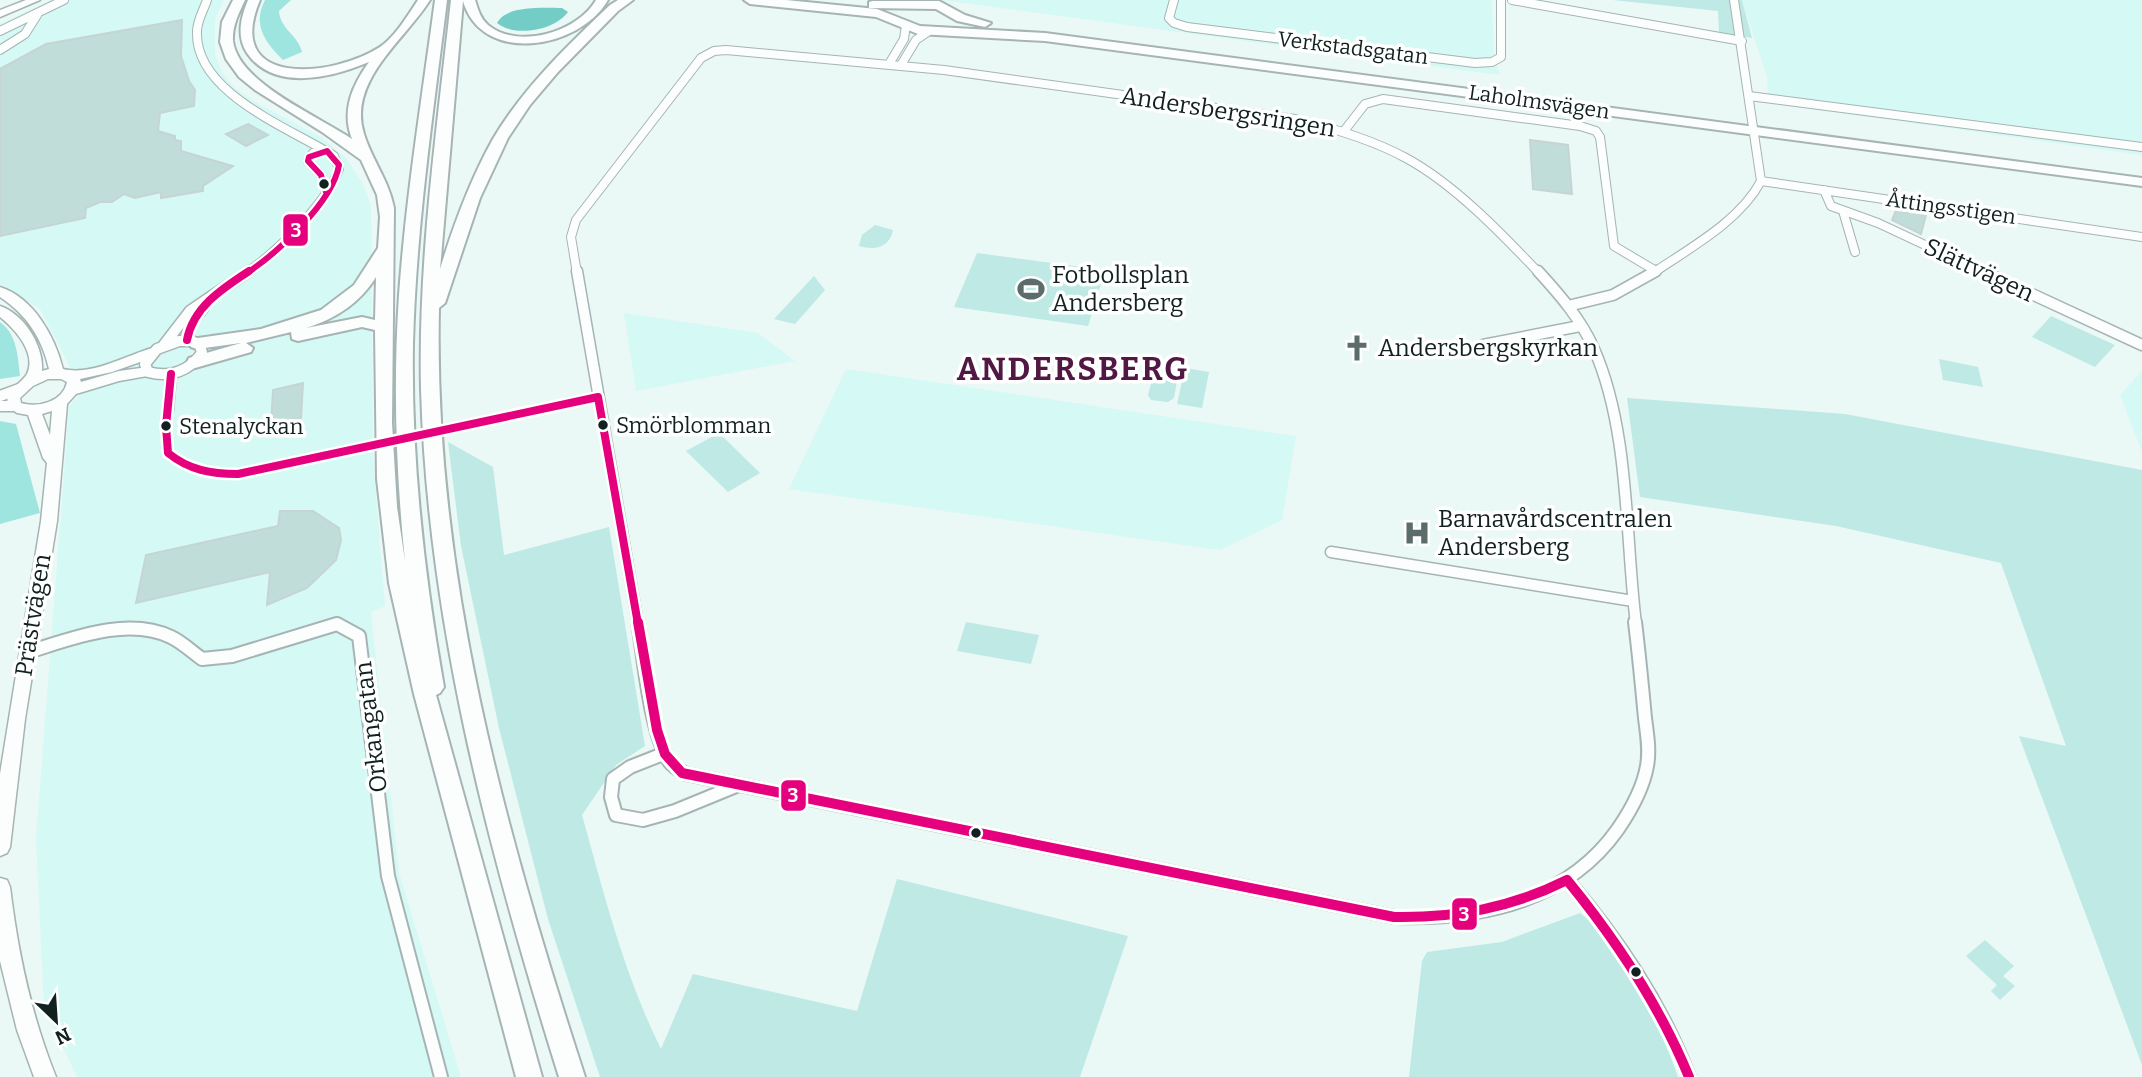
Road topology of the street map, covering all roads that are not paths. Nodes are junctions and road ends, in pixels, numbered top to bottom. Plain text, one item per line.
1 (17, 0) edge
2 (35, 0) edge
3 (65, 0) edge
4 (207, 0) edge
5 (239, 0) edge
6 (254, 0) edge
7 (424, 0) edge
8 (441, 0) edge
9 (457, 0) edge
10 (469, 0) edge
11 (602, 0) edge
12 (627, 0) edge
13 (750, 0) edge
14 (823, 0) edge
15 (1174, 0) edge
16 (1501, 0) edge
17 (1512, 0) edge
18 (1734, 0) edge
19 (0, 7) edge
20 (39, 13) junction
21 (954, 13) junction
22 (0, 14) edge
23 (906, 25) junction
24 (11, 27) junction
25 (29, 29) junction
26 (0, 31) edge
27 (932, 31) junction
28 (22, 37) junction
29 (1742, 41) junction
30 (0, 42) edge
31 (390, 46) junction
32 (0, 50) edge
33 (889, 64) junction
34 (901, 65) junction
35 (1749, 96) junction
36 (1752, 126) junction
37 (1344, 131) junction
38 (2142, 147) edge
39 (327, 151) junction
40 (367, 158) junction
41 (2142, 172) edge
42 (1760, 181) junction
43 (2142, 182) edge
44 (1824, 190) junction
45 (326, 192) junction
46 (1843, 211) junction
47 (2142, 237) edge
48 (384, 244) junction
49 (1855, 252) dead end
50 (1656, 271) junction
51 (0, 291) edge
52 (211, 298) junction
53 (1568, 306) junction
54 (0, 310) edge
55 (1580, 326) junction
56 (384, 327) junction
57 (429, 328) junction
58 (192, 342) junction
59 (1483, 345) dead end
60 (2142, 345) edge
61 (158, 349) junction
62 (195, 362) junction
63 (148, 372) junction
64 (172, 374) junction
65 (32, 380) junction
66 (66, 380) junction
67 (19, 389) junction
68 (0, 396) edge
69 (60, 402) junction
70 (7, 406) edge
71 (168, 410) dead end
72 (34, 411) junction
73 (53, 466) junction
74 (1331, 552) dead end
75 (1633, 601) junction
76 (28, 652) junction
77 (663, 754) junction
78 (736, 786) junction
79 (456, 808) junction
80 (0, 847) edge
81 (1567, 880) junction
82 (0, 887) edge
83 (45, 1077) edge
84 (441, 1077) edge
85 (529, 1077) edge
86 (572, 1077) edge
87 (1689, 1077) edge

1 - 19 street
2 - 22 street
3 - 20 street
4 - 39 street
5 - 40 highway
6 - 31 highway
7 - 31 highway
8 - 79 highway
9 - 57 highway
10 - 11 highway
12 - 57 highway
13 - 23 highway, Laholmsvägen
14 - 21 highway, Laholmsvägen
15 - 16 street, Verkstadsgatan
17 - 29 street
18 - 29 street
20 - 24 street
20 - 25 street
21 - 27 highway
21 - 36 highway, Laholmsvägen
23 - 27 highway, Laholmsvägen
23 - 33 street
24 - 25 street
24 - 26 street
25 - 28 street
27 - 34 street
27 - 36 highway, Laholmsvägen
28 - 30 street
28 - 32 street
29 - 35 street
31 - 40 highway
33 - 34 street, Andersbergsringen
33 - 77 street, Andersbergsringen
34 - 37 street, Andersbergsringen
35 - 36 street
35 - 38 street
36 - 41 highway, Laholmsvägen
36 - 42 street
36 - 43 highway, Laholmsvägen
37 - 50 street
37 - 53 street, Andersbergsringen
39 - 45 street
39 - 45 street
40 - 48 highway
42 - 44 street, Åttingsstigen
42 - 50 street
44 - 46 street, Slättvägen
44 - 47 street, Åttingsstigen
45 - 52 street
46 - 49 street
46 - 60 street, Slättvägen
48 - 56 highway
48 - 58 highway
50 - 53 street
51 - 66 street
52 - 58 street
52 - 61 street
53 - 55 street, Andersbergsringen
54 - 65 street
55 - 59 street
55 - 75 street, Andersbergsringen
56 - 62 highway
56 - 79 highway
57 - 86 highway
58 - 61 street
58 - 62 street
61 - 63 street
61 - 66 street
62 - 64 street
63 - 64 street
63 - 66 street
64 - 71 street
65 - 66 street
65 - 67 street
66 - 69 street
67 - 68 street
67 - 70 street
69 - 72 street
69 - 73 street, Prästvägen
70 - 72 street
72 - 73 street, Prästvägen
73 - 76 street, Prästvägen
74 - 75 street
75 - 81 street, Andersbergsringen
76 - 80 street, Prästvägen
76 - 84 street, Orkangatan
77 - 78 street, Andersbergsringen
77 - 78 street
78 - 81 street, Andersbergsringen
79 - 85 highway
81 - 87 street
82 - 83 street

